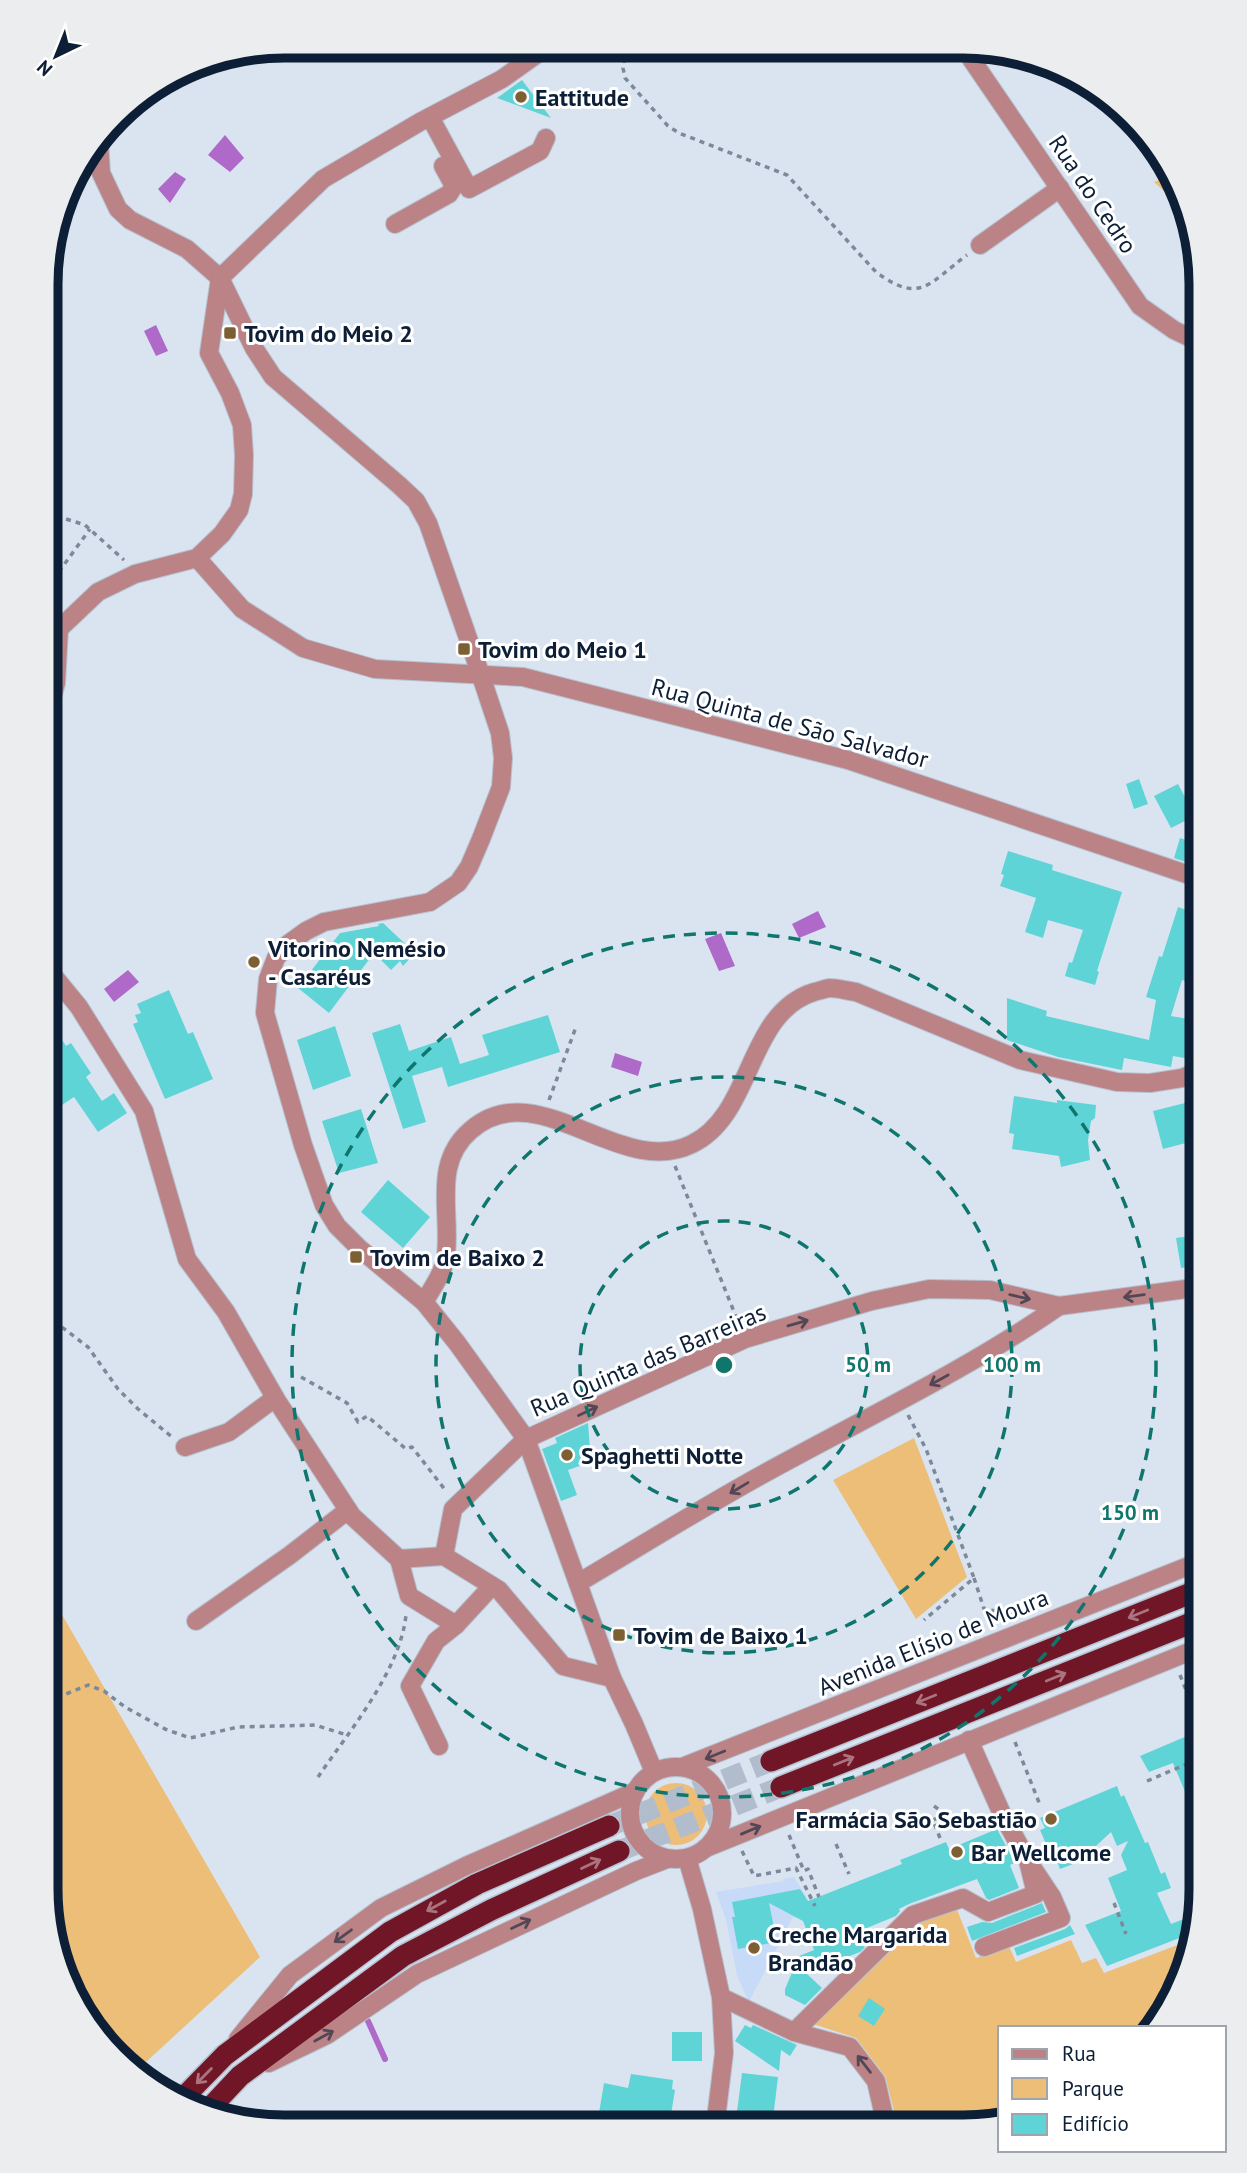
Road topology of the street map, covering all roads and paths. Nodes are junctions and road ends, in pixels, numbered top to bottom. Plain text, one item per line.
1 (532, 58) edge
2 (624, 58) edge
3 (971, 59) edge
4 (425, 120) junction
5 (546, 138) dead end
6 (100, 154) edge
7 (1059, 188) junction
8 (395, 223) dead end
9 (980, 245) joint
10 (220, 278) junction
11 (1189, 337) edge
12 (58, 516) edge
13 (90, 529) junction
14 (197, 558) junction
15 (139, 573) junction
16 (58, 574) edge
17 (59, 629) joint
18 (58, 647) edge
19 (480, 676) junction
20 (1189, 875) edge
21 (58, 981) edge
22 (576, 1027) dead end
23 (1189, 1075) edge
24 (549, 1101) dead end
25 (673, 1151) junction
26 (1189, 1289) edge
27 (424, 1302) junction
28 (1059, 1306) junction
29 (58, 1324) edge
30 (745, 1339) junction
31 (301, 1377) dead end
32 (275, 1398) junction
33 (901, 1401) junction
34 (526, 1439) junction
35 (185, 1447) joint
36 (453, 1509) junction
37 (348, 1510) junction
38 (444, 1556) junction
39 (399, 1559) junction
40 (1189, 1566) edge
41 (974, 1578) junction
42 (578, 1583) junction
43 (492, 1586) junction
44 (1189, 1594) edge
45 (408, 1596) junction
46 (1020, 1614) dead end
47 (924, 1620) dead end
48 (196, 1621) dead end
49 (1189, 1624) edge
50 (456, 1625) junction
51 (1189, 1652) edge
52 (1173, 1658) junction
53 (612, 1678) junction
54 (1189, 1698) edge
55 (58, 1700) edge
56 (1008, 1725) junction
57 (347, 1735) junction
58 (969, 1740) junction
59 (439, 1746) dead end
60 (771, 1761) tunnel mouth
61 (1189, 1763) edge
62 (682, 1767) junction
63 (654, 1772) junction
64 (318, 1777) dead end
65 (1147, 1781) dead end
66 (781, 1787) tunnel mouth
67 (635, 1793) junction
68 (1040, 1805) dead end
69 (934, 1807) dead end
70 (781, 1816) junction
71 (949, 1825) junction
72 (609, 1826) tunnel mouth
73 (962, 1830) dead end
74 (736, 1836) junction
75 (940, 1838) dead end
76 (836, 1844) dead end
77 (706, 1849) junction
78 (619, 1851) tunnel mouth
79 (687, 1858) junction
80 (667, 1859) junction
81 (1028, 1861) junction
82 (849, 1874) dead end
83 (819, 1896) dead end
84 (1114, 1903) dead end
85 (815, 1906) dead end
86 (1126, 1934) dead end
87 (984, 1947) dead end
88 (721, 1997) junction
89 (794, 2032) junction
90 (225, 2055) junction
91 (240, 2076) junction
92 (188, 2093) edge
93 (214, 2104) edge
94 (716, 2115) edge
95 (884, 2115) edge

1 - 4 street
2 - 9 path
3 - 7 street, Rua do Cedro
4 - 5 street
4 - 8 street
4 - 10 street
6 - 10 street
7 - 9 street
7 - 11 street, Rua do Cedro
10 - 14 street
10 - 19 street
12 - 13 path
13 - 15 path
13 - 16 path
14 - 15 street
14 - 19 street, Rua Quinta de São Salvador
15 - 17 street
17 - 18 street
19 - 20 street, Rua Quinta de São Salvador
19 - 27 street
21 - 32 street
22 - 24 path
23 - 25 street
25 - 27 street
25 - 30 path
26 -> 28 street, Rua Quinta das Barreiras
27 - 34 street
30 -> 28 street, Rua Quinta das Barreiras
28 -> 33 street
29 - 35 path
34 -> 30 street, Rua Quinta das Barreiras
31 - 36 path
32 - 35 street
32 - 37 street
33 - 41 path
33 -> 42 street
34 - 36 street, Rua Quinta das Barreiras
34 - 42 street
36 - 38 street
37 - 39 street
37 - 48 street
38 - 39 street
38 - 43 street
39 - 45 street
40 -> 62 street, Avenida Elísio de Moura
41 - 46 path
41 - 47 path
42 - 53 street
43 - 50 street
43 - 53 street
44 -> 60 highway
45 - 50 street
45 - 57 path
66 -> 49 highway
50 - 59 street
51 - 52 street
52 - 54 path
52 - 56 street
53 - 63 street
55 - 57 path
56 - 58 street
56 - 68 path
57 - 64 path
58 - 70 street
58 - 81 street
61 - 65 path
62 - 63 street
62 - 77 street
63 - 67 street
67 - 80 street
67 -> 90 street
69 - 71 path
74 -> 70 street
70 - 83 path
71 - 73 path
71 - 75 path
72 -> 90 highway
74 - 77 street
74 - 85 path
76 - 82 path
77 - 79 street
91 -> 78 highway
79 - 80 street
79 - 88 street
91 -> 80 street
81 - 87 street
81 - 89 street
84 - 86 path
88 - 89 street
88 - 94 street
95 -> 89 street
90 -> 92 highway
91 - 93 highway

